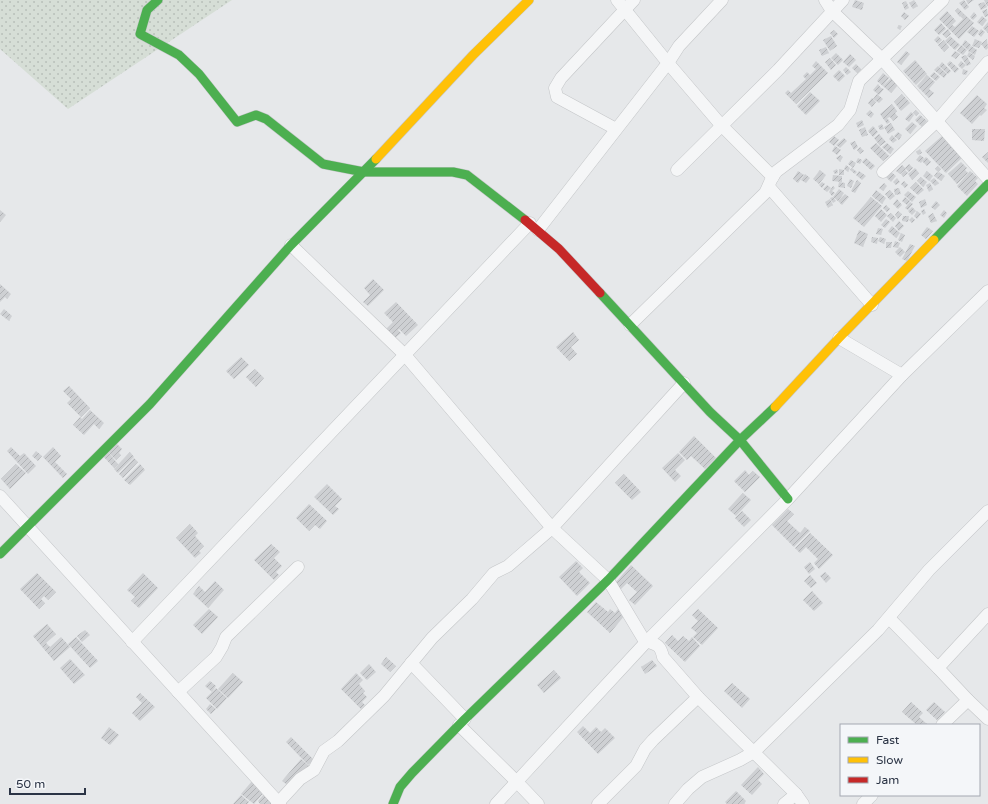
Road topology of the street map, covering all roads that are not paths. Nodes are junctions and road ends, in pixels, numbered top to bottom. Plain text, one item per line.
1 (158, 0) edge
2 (529, 0) edge
3 (634, 0) edge
4 (722, 0) edge
5 (825, 0) edge
6 (843, 0) edge
7 (943, 0) edge
8 (621, 5) edge
9 (832, 11) junction
10 (882, 59) junction
11 (988, 62) edge
12 (668, 64) junction
13 (936, 122) junction
14 (721, 125) junction
15 (616, 129) junction
16 (677, 170) dead end
17 (364, 172) junction
18 (883, 172) dead end
19 (988, 179) edge
20 (771, 182) junction
21 (988, 184) edge
22 (534, 226) junction
23 (291, 245) junction
24 (988, 291) edge
25 (872, 305) junction
26 (630, 325) junction
27 (839, 338) junction
28 (405, 355) junction
29 (902, 376) junction
30 (684, 383) junction
31 (740, 440) junction
32 (0, 496) edge
33 (788, 499) junction
34 (988, 511) edge
35 (28, 526) junction
36 (552, 528) junction
37 (0, 554) edge
38 (298, 567) dead end
39 (608, 580) junction
40 (988, 614) edge
41 (889, 618) junction
42 (132, 642) junction
43 (647, 642) junction
44 (411, 663) junction
45 (938, 668) junction
46 (178, 692) junction
47 (698, 697) junction
48 (968, 700) junction
49 (988, 719) edge
50 (462, 722) junction
51 (943, 724) edge
52 (754, 752) junction
53 (517, 782) junction
54 (796, 794) junction
55 (871, 796) edge
56 (278, 804) edge
57 (393, 804) edge
58 (496, 804) edge
59 (538, 804) edge
60 (598, 804) edge
61 (674, 804) edge
62 (784, 804) edge
63 (803, 804) edge
64 (863, 804) edge

1 - 17 street
2 - 17 street
3 - 8 street
4 - 12 street
5 - 9 street
6 - 9 street
7 - 10 street
8 - 12 street
8 - 15 street
9 - 10 street
9 - 14 street
10 - 13 street
10 - 20 street
11 - 13 street
12 - 14 street
12 - 15 street
13 - 18 street
13 - 19 street
14 - 16 street
14 - 20 street
15 - 22 street
17 - 22 street
17 - 23 street
20 - 25 street
20 - 26 street
21 - 25 street
22 - 26 street
22 - 28 street
23 - 28 street
23 - 35 street
24 - 29 street
25 - 27 street
26 - 30 street
27 - 29 street
27 - 31 street
28 - 36 street
28 - 42 street
29 - 33 street
30 - 31 street
30 - 36 street
31 - 33 street
31 - 39 street
32 - 35 street
33 - 43 street
34 - 41 street
35 - 37 street
35 - 42 street
36 - 39 street
36 - 44 street
38 - 46 street
39 - 43 street
39 - 50 street
40 - 45 street
41 - 45 street
41 - 52 street
42 - 46 street
43 - 47 street
43 - 53 street
44 - 50 street
44 - 56 street
45 - 48 street
46 - 56 street
47 - 52 street
47 - 60 street
48 - 49 street
48 - 51 street
50 - 53 street
50 - 57 street
52 - 54 street
52 - 61 street
53 - 58 street
53 - 59 street
54 - 62 street
54 - 63 street
55 - 64 street

